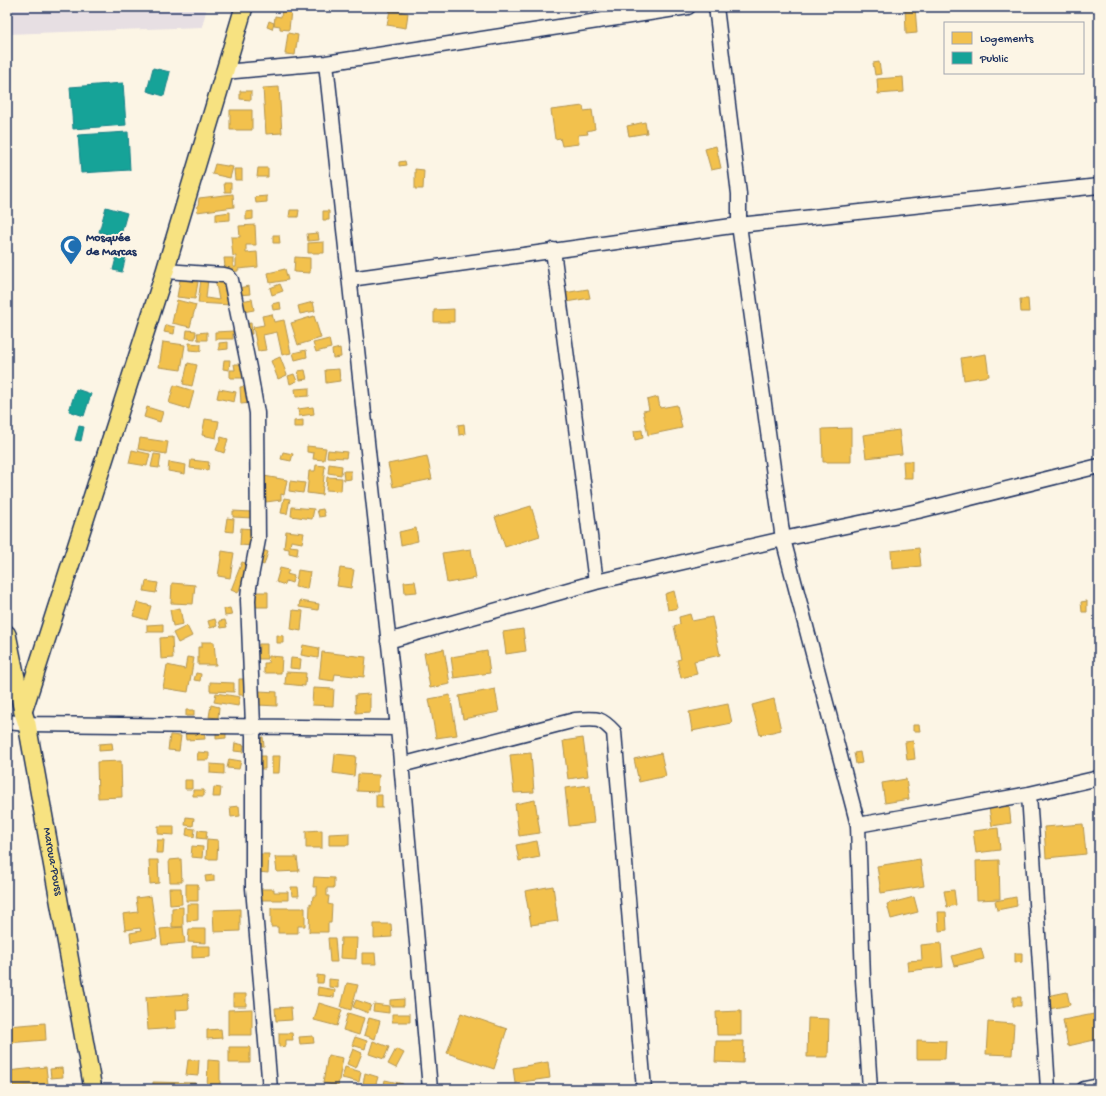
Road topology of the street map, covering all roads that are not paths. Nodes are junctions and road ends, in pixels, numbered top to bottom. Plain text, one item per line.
1 (244, 7) edge
2 (688, 7) edge
3 (716, 7) edge
4 (326, 63) junction
5 (224, 72) junction
6 (1099, 186) edge
7 (739, 225) junction
8 (553, 250) junction
9 (165, 271) junction
10 (350, 278) junction
11 (1099, 466) edge
12 (783, 539) junction
13 (596, 582) junction
14 (7, 634) edge
15 (388, 641) junction
16 (25, 718) junction
17 (7, 722) edge
18 (253, 726) junction
19 (398, 728) junction
20 (401, 765) junction
21 (1099, 778) edge
22 (1029, 794) junction
23 (858, 825) junction
24 (1099, 1086) edge
25 (93, 1089) edge
26 (270, 1089) edge
27 (430, 1089) edge
28 (644, 1089) edge
29 (870, 1089) edge
30 (1048, 1089) edge
31 (1084, 1089) edge

1 - 5 main road
2 - 4 street
3 - 7 street
4 - 5 street
4 - 10 street
5 - 9 main road
6 - 7 street
7 - 8 street
7 - 12 street
8 - 10 street
8 - 13 street
9 - 16 main road
9 - 18 street
10 - 15 street
11 - 12 street
12 - 13 street
12 - 23 street
13 - 15 street
14 - 16 main road, Maroua-Pouss
15 - 19 street
16 - 17 street
16 - 18 street
16 - 25 main road, Maroua-Pouss
18 - 19 street
18 - 26 street
19 - 20 street
20 - 27 street
20 - 28 street
21 - 22 street
22 - 23 street
22 - 30 street
23 - 29 street
24 - 31 street

